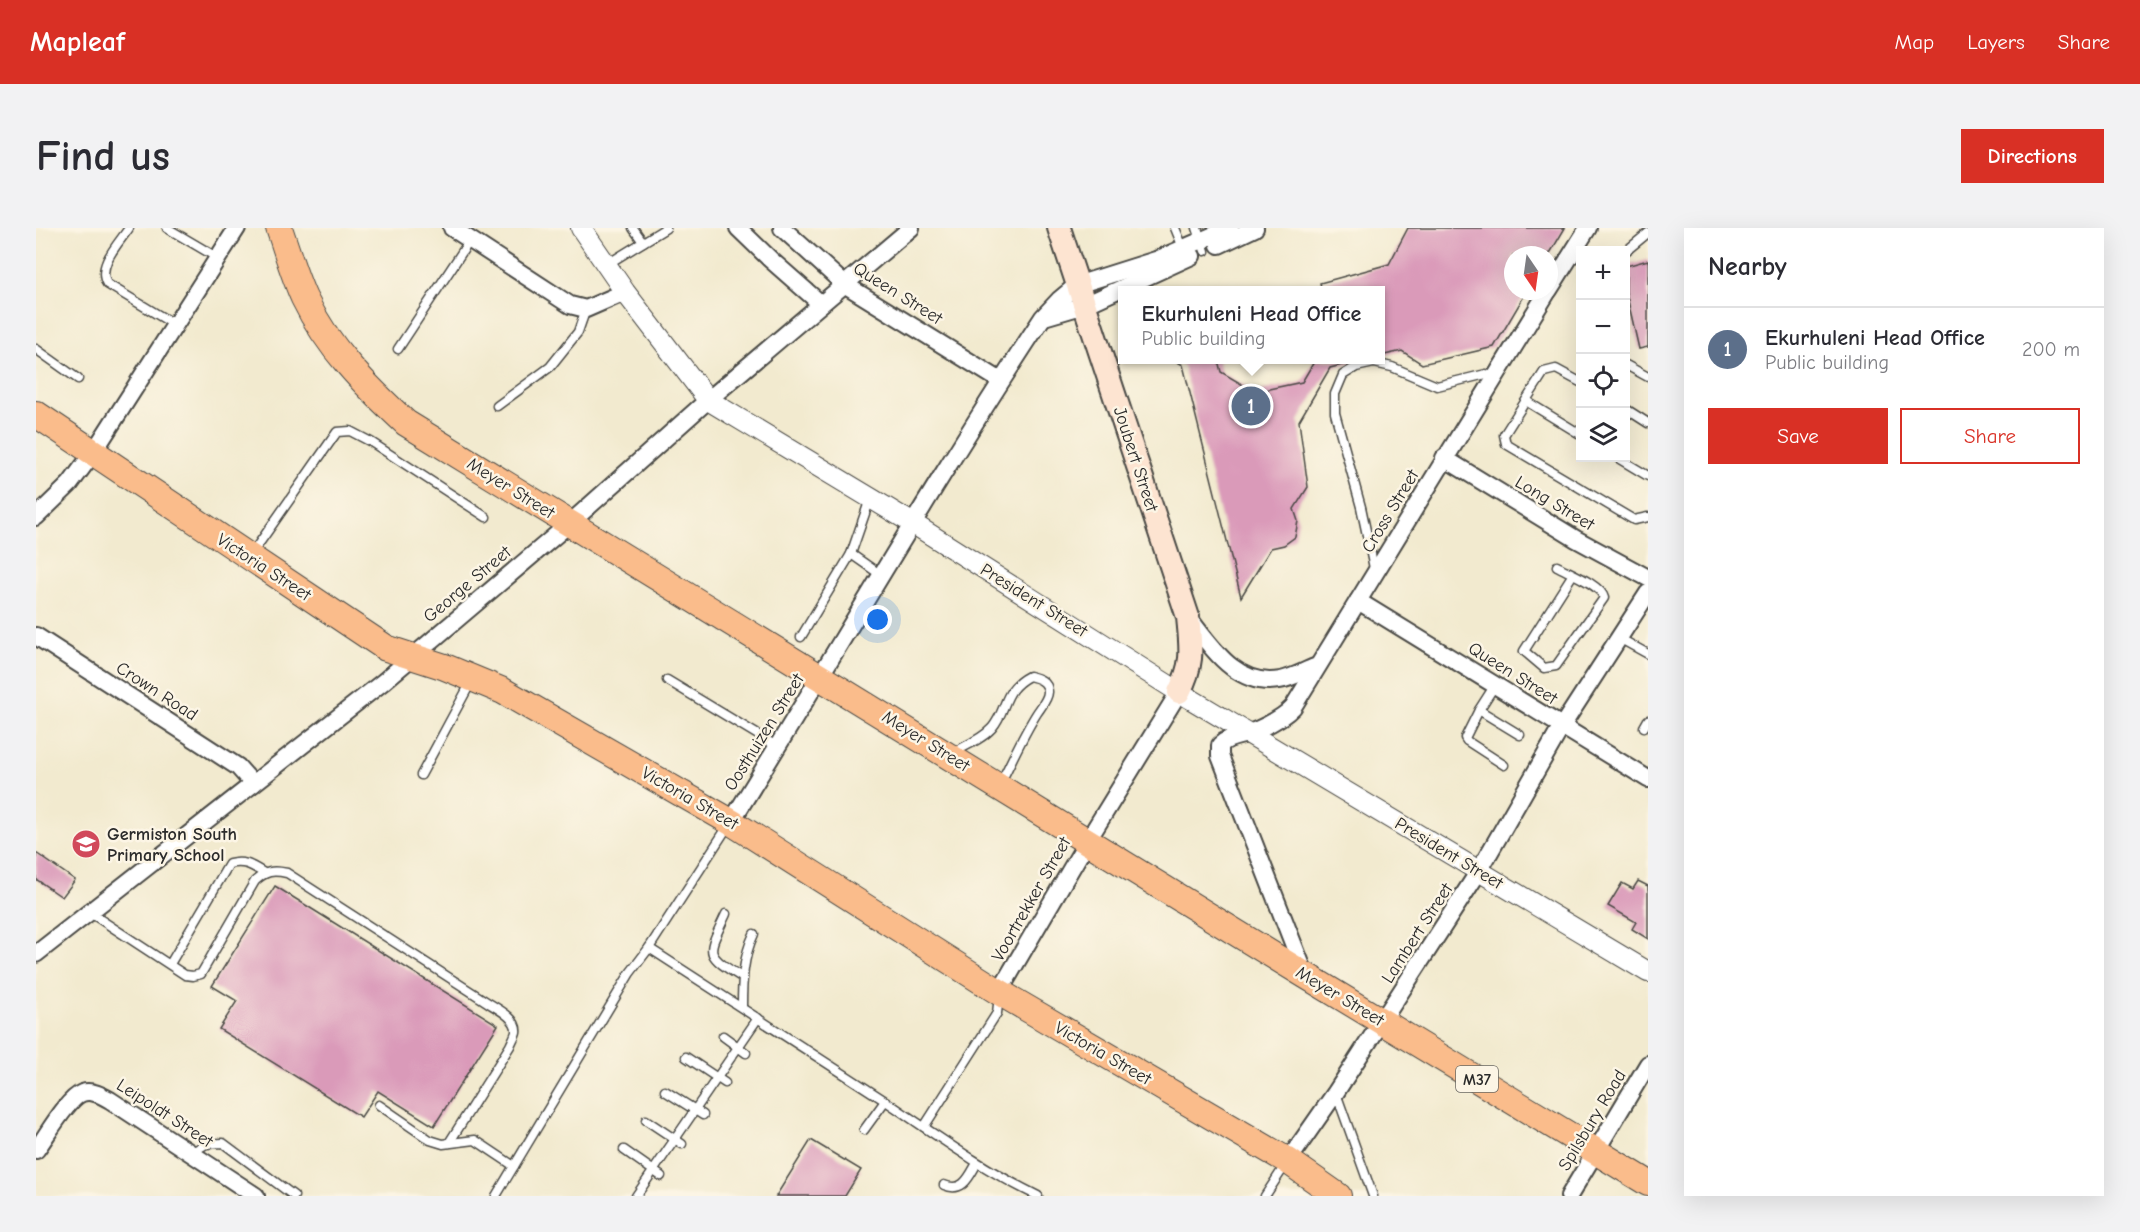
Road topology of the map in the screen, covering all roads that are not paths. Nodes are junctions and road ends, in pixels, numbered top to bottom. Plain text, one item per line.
1 (129, 228) edge
2 (167, 228) edge
3 (237, 228) edge
4 (279, 228) edge
5 (452, 228) edge
6 (581, 228) edge
7 (633, 228) edge
8 (666, 228) edge
9 (738, 228) edge
10 (782, 228) edge
11 (911, 228) edge
12 (1059, 228) edge
13 (1175, 228) edge
14 (1230, 228) edge
15 (1255, 228) edge
16 (1588, 228) edge
17 (1648, 233) edge
18 (470, 240) junction
19 (1201, 240) edge
20 (643, 242) junction
21 (1630, 248) edge
22 (1185, 254) junction
23 (218, 258) junction
24 (606, 265) junction
25 (1558, 276) edge
26 (844, 284) junction
27 (624, 292) junction
28 (1081, 295) junction
29 (1543, 300) edge
30 (821, 304) junction
31 (586, 309) junction
32 (175, 325) junction
33 (36, 349) edge
34 (398, 350) dead end
35 (1370, 364) edge
36 (1378, 364) edge
37 (1630, 366) edge
38 (1495, 377) junction
39 (1648, 377) edge
40 (78, 379) dead end
41 (1576, 379) edge
42 (1001, 381) junction
43 (708, 400) junction
44 (1526, 400) junction
45 (497, 406) dead end
46 (1630, 412) edge
47 (36, 414) edge
48 (1648, 423) edge
49 (1576, 431) edge
50 (93, 453) junction
51 (1444, 458) junction
52 (1625, 462) edge
53 (1648, 476) edge
54 (870, 499) junction
55 (36, 517) edge
56 (486, 517) dead end
57 (1648, 517) edge
58 (912, 523) junction
59 (569, 524) junction
60 (851, 554) junction
61 (249, 558) junction
62 (1557, 566) dead end
63 (1375, 573) junction
64 (1573, 574) junction
65 (881, 575) junction
66 (1648, 578) edge
67 (1648, 593) edge
68 (1358, 601) junction
69 (1188, 617) junction
70 (36, 636) edge
71 (801, 637) dead end
72 (1619, 638) junction
73 (1648, 654) edge
74 (411, 657) junction
75 (1316, 668) junction
76 (821, 677) junction
77 (472, 678) junction
78 (667, 680) dead end
79 (1495, 685) junction
80 (1179, 692) junction
81 (1479, 710) junction
82 (1562, 726) junction
83 (1247, 734) junction
84 (1520, 735) dead end
85 (778, 747) junction
86 (949, 755) junction
87 (1504, 765) dead end
88 (421, 775) dead end
89 (1648, 779) edge
90 (253, 784) junction
91 (999, 786) junction
92 (731, 822) junction
93 (1088, 840) junction
94 (1479, 871) junction
95 (264, 873) junction
96 (89, 912) junction
97 (726, 914) dead end
98 (754, 934) dead end
99 (649, 948) junction
100 (36, 954) edge
101 (170, 964) junction
102 (1648, 972) edge
103 (1305, 975) junction
104 (743, 978) junction
105 (999, 992) junction
106 (742, 1007) junction
107 (758, 1018) junction
108 (1382, 1022) junction
109 (723, 1035) dead end
110 (738, 1047) junction
111 (746, 1053) dead end
112 (686, 1057) dead end
113 (1648, 1064) edge
114 (717, 1078) junction
115 (725, 1083) dead end
116 (665, 1091) dead end
117 (1336, 1092) junction
118 (885, 1101) junction
119 (380, 1105) dead end
120 (695, 1109) junction
121 (703, 1115) dead end
122 (646, 1120) dead end
123 (924, 1127) junction
124 (864, 1130) dead end
125 (678, 1142) junction
126 (449, 1143) junction
127 (36, 1150) edge
128 (624, 1150) dead end
129 (1596, 1150) junction
130 (192, 1153) junction
131 (1288, 1161) junction
132 (977, 1163) junction
133 (514, 1166) junction
134 (658, 1173) junction
135 (1648, 1183) edge
136 (944, 1185) dead end
137 (256, 1196) edge
138 (294, 1196) edge
139 (496, 1196) edge
140 (636, 1196) edge
141 (1038, 1196) edge
142 (1265, 1196) edge
143 (1338, 1196) edge
144 (1373, 1196) edge
145 (1569, 1196) edge

1 - 32 lane
2 - 23 lane
3 - 23 street
4 - 59 main road, Meyer Street
5 - 18 street
6 - 24 street, President Street
7 - 20 lane
8 - 20 lane
9 - 30 street
10 - 26 street, Queen Street
11 - 26 street, George Street
12 - 28 main road, Joubert Street
13 - 22 lane
14 - 19 street
15 - 19 street
16 - 25 street, Cross Street
17 - 21 lane
18 - 31 street
18 - 34 lane
19 - 22 street, Oosthuizen Street
20 - 24 lane
22 - 28 street, Oosthuizen Street
23 - 32 street
24 - 27 street, President Street
26 - 30 street, George Street
26 - 42 street, Queen Street
27 - 31 street
27 - 43 street, President Street
28 - 42 street, Oosthuizen Street
28 - 69 main road, Joubert Street
29 - 38 street, Cross Street
30 - 43 street, George Street
31 - 45 lane
32 - 50 street
33 - 40 lane
35 - 63 lane
36 - 38 lane
37 - 39 lane
38 - 51 street, Cross Street
41 - 44 lane
42 - 58 street, Oosthuizen Street
43 - 54 street, President Street
43 - 59 street, George Street
44 - 49 lane
44 - 57 lane
46 - 48 lane
47 - 50 main road, Victoria Street
50 - 55 street
50 - 61 main road, Victoria Street
51 - 63 street, Cross Street
51 - 66 street, Long Street
52 - 53 lane
54 - 58 street, President Street
54 - 60 lane
56 - 61 lane
58 - 65 street, Oosthuizen Street
58 - 80 street, President Street
59 - 74 street, George Street
59 - 76 main road, Meyer Street
60 - 65 lane
60 - 71 lane
61 - 74 main road, Victoria Street
62 - 64 lane
63 - 68 street, Cross Street
64 - 64 lane
65 - 76 street, Oosthuizen Street
67 - 72 street, Lambert Street
68 - 75 street, Cross Street
68 - 79 street, Queen Street
69 - 75 street
69 - 80 main road, Joubert Street
70 - 90 street, Crown Road
72 - 73 lane
72 - 82 street, Lambert Street
74 - 77 main road, Victoria Street
74 - 90 street, George Street
75 - 83 street, Cross Street
76 - 85 street, Oosthuizen Street
76 - 86 main road, Meyer Street
77 - 88 lane
77 - 92 main road, Victoria Street
78 - 85 lane
79 - 81 lane
79 - 82 street, Queen Street
80 - 83 street, President Street
80 - 93 street, Voortrekker Street
81 - 84 lane
81 - 87 lane
82 - 89 street, Queen Street
82 - 94 street, Lambert Street
83 - 94 street, President Street
83 - 103 street
85 - 92 street, Oosthuizen Street
86 - 91 main road, Meyer Street
86 - 91 lane
90 - 96 street, George Street
91 - 93 main road, Meyer Street
92 - 99 lane, Oosthuizen Street
92 - 105 main road, Victoria Street
93 - 103 main road, Meyer Street
93 - 105 street, Voortrekker Street
94 - 102 street, President Street
94 - 108 street, Lambert Street
95 - 101 lane
95 - 101 lane
95 - 126 lane
96 - 100 street, George Street
96 - 101 lane
97 - 104 lane
98 - 104 lane
99 - 106 lane
99 - 133 lane, Oosthuizen Street
103 - 108 main road, Meyer Street / M37
104 - 106 lane
105 - 123 lane, Voortrekker Street
105 - 131 main road, Victoria Street
106 - 107 lane
107 - 110 lane
107 - 118 lane
108 - 117 street, Lambert Street
108 - 129 main road, Meyer Street / M37
109 - 110 lane
110 - 111 lane
110 - 114 lane
112 - 114 lane
113 - 129 street, Spilsbury Road
114 - 115 lane
114 - 120 lane
116 - 120 lane
117 - 131 street, Lambert Street
117 - 144 lane
118 - 123 lane
118 - 124 lane
119 - 126 lane
120 - 121 lane
120 - 125 lane
122 - 125 lane
123 - 132 lane
125 - 134 lane
126 - 133 lane
127 - 130 street, Leipoldt Street
128 - 134 lane
129 - 135 main road, Meyer Street / M37
129 - 145 street, Spilsbury Road
130 - 137 street, Leipoldt Street
130 - 138 lane
131 - 142 lane, Lambert Street
131 - 143 main road, Victoria Street
132 - 136 lane
132 - 141 lane
133 - 139 lane, Oosthuizen Street
134 - 140 lane

